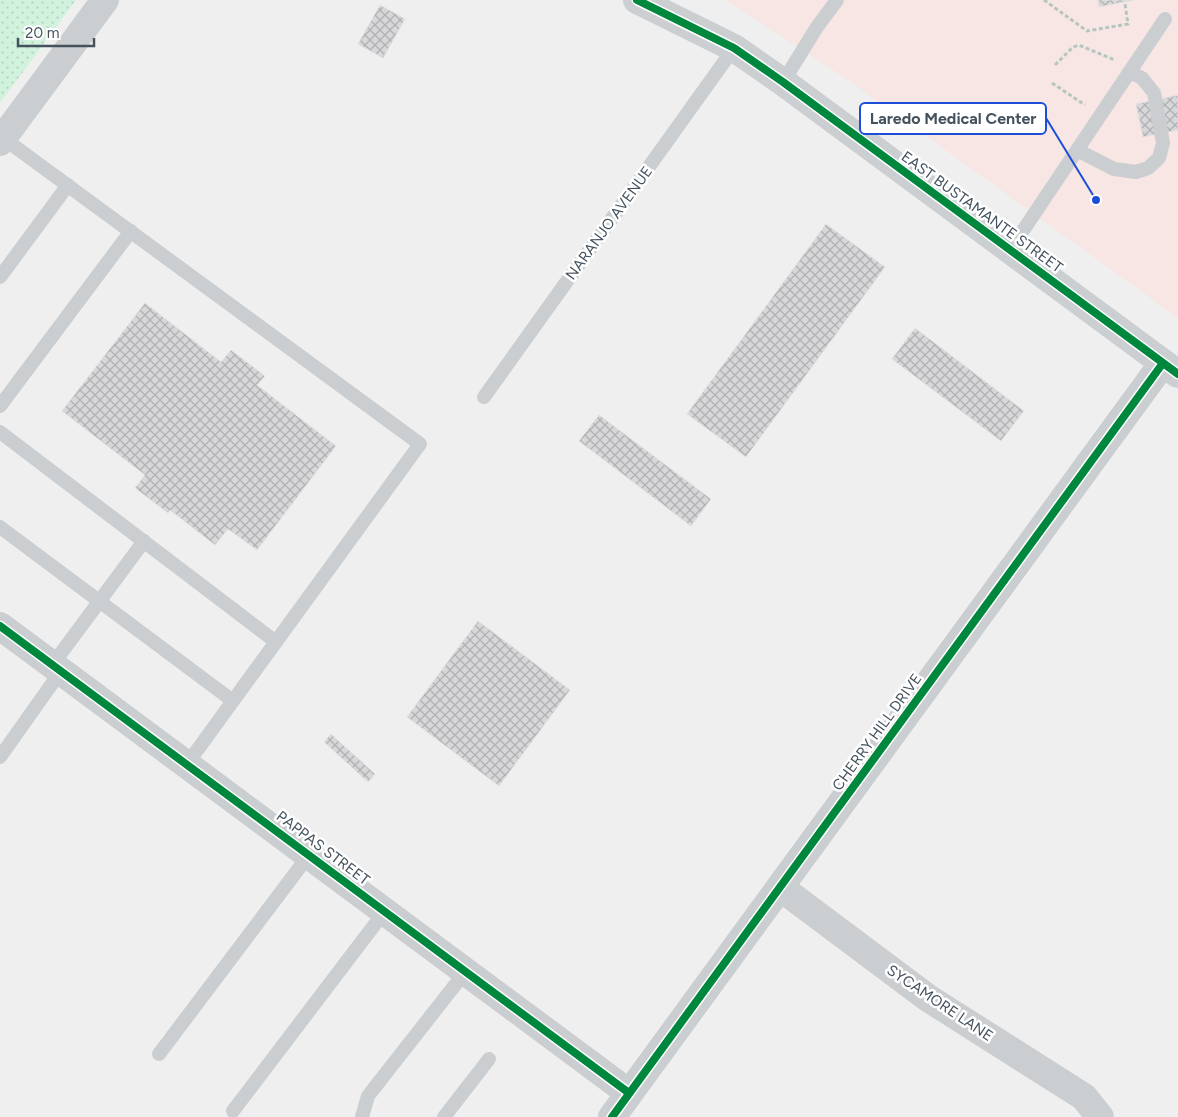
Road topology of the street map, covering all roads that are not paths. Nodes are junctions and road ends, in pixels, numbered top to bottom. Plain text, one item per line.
1 (104, 0) edge
2 (637, 0) edge
3 (837, 0) edge
4 (1165, 19) dead end
5 (734, 48) junction
6 (1130, 70) junction
7 (782, 82) junction
8 (2, 140) edge
9 (1077, 150) junction
10 (68, 185) junction
11 (131, 231) junction
12 (1010, 250) junction
13 (0, 277) edge
14 (1170, 369) edge
15 (484, 397) dead end
16 (0, 406) edge
17 (0, 432) edge
18 (0, 527) edge
19 (144, 541) junction
20 (100, 602) junction
21 (0, 626) edge
22 (276, 642) junction
23 (57, 667) junction
24 (233, 701) junction
25 (0, 756) edge
26 (187, 764) junction
27 (309, 855) junction
28 (780, 888) junction
29 (386, 911) junction
30 (466, 971) junction
31 (158, 1054) dead end
32 (489, 1059) dead end
33 (629, 1093) junction
34 (234, 1111) dead end
35 (362, 1117) edge
36 (444, 1117) edge
37 (612, 1117) edge
38 (1100, 1117) edge

1 - 8 street
2 - 5 street, EAST BUSTAMANTE STREET
3 - 7 lane
4 - 6 lane
5 - 7 street, EAST BUSTAMANTE STREET
5 - 15 lane, NARANJO AVENUE
6 - 9 lane
6 - 9 lane
7 - 12 street, EAST BUSTAMANTE STREET
8 - 10 lane
9 - 12 lane
10 - 11 lane
10 - 13 lane
11 - 16 lane
11 - 22 lane
12 - 14 street, EAST BUSTAMANTE STREET
14 - 28 street, CHERRY HILL DRIVE
17 - 19 lane
18 - 20 lane
19 - 20 lane
19 - 22 lane
20 - 23 lane
20 - 24 lane
21 - 23 street, PAPPAS STREET
22 - 24 lane
23 - 25 lane
23 - 26 street, PAPPAS STREET
24 - 26 lane
26 - 27 street, PAPPAS STREET
27 - 29 street, PAPPAS STREET
27 - 31 lane
28 - 33 street, CHERRY HILL DRIVE
28 - 38 street, SYCAMORE LANE
29 - 30 street, PAPPAS STREET
29 - 34 lane
30 - 33 street, PAPPAS STREET
30 - 35 lane
32 - 36 lane
33 - 37 street, CHERRY HILL DRIVE

